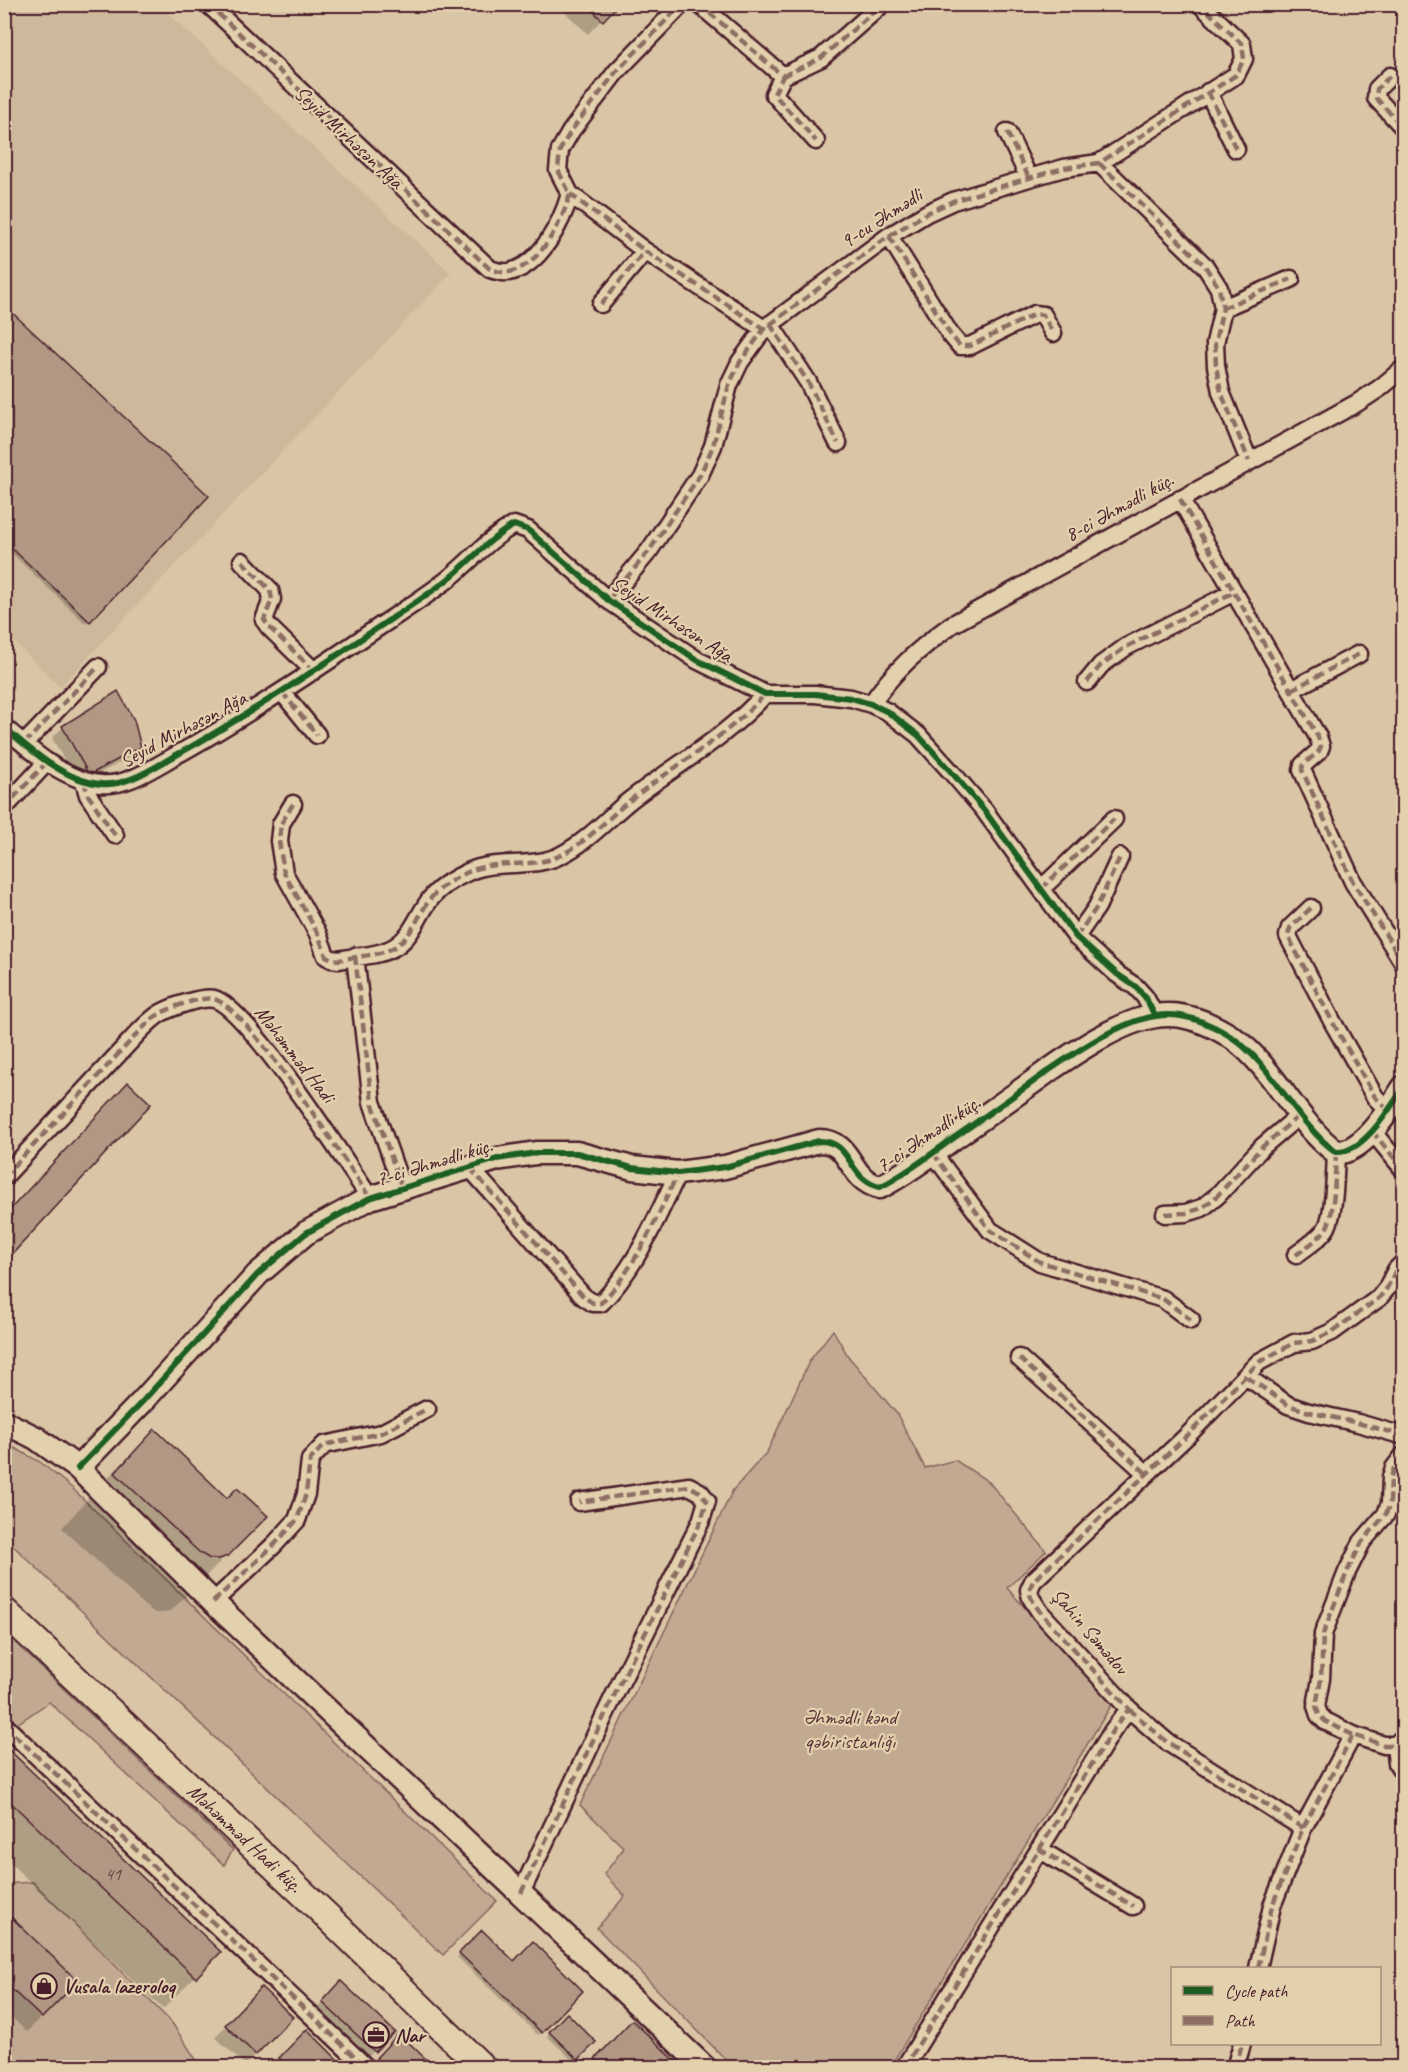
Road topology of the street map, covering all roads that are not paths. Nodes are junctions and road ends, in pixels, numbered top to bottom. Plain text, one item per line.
1 (208, 4) edge
2 (682, 4) edge
3 (699, 4) edge
4 (1200, 4) edge
5 (879, 7) dead end
6 (783, 76) junction
7 (1390, 76) dead end
8 (1208, 93) junction
9 (1404, 128) edge
10 (1007, 132) dead end
11 (816, 141) dead end
12 (1236, 149) dead end
13 (1100, 163) junction
14 (1029, 178) junction
15 (570, 194) junction
16 (888, 236) junction
17 (645, 251) junction
18 (1291, 279) dead end
19 (601, 304) dead end
20 (1223, 308) junction
21 (767, 326) junction
22 (1053, 333) dead end
23 (1404, 368) edge
24 (838, 443) dead end
25 (1249, 461) junction
26 (1180, 499) junction
27 (242, 561) dead end
28 (1234, 592) junction
29 (608, 600) junction
30 (1359, 654) dead end
31 (98, 667) dead end
32 (314, 671) junction
33 (1087, 682) dead end
34 (1291, 690) junction
35 (282, 692) junction
36 (765, 694) junction
37 (871, 704) junction
38 (4, 727) edge
39 (317, 735) dead end
40 (24, 744) junction
41 (47, 762) junction
42 (84, 780) junction
43 (293, 804) dead end
44 (4, 808) edge
45 (1114, 819) dead end
46 (115, 835) dead end
47 (1120, 857) dead end
48 (1041, 889) junction
49 (1311, 908) dead end
50 (1076, 937) junction
51 (355, 956) junction
52 (1404, 964) edge
53 (1155, 1016) junction
54 (1404, 1087) edge
55 (1388, 1110) junction
56 (1301, 1114) junction
57 (1372, 1131) junction
58 (1336, 1152) junction
59 (933, 1153) junction
60 (470, 1168) junction
61 (1404, 1170) edge
62 (678, 1173) junction
63 (4, 1177) edge
64 (402, 1188) junction
65 (370, 1198) junction
66 (1165, 1214) dead end
67 (1296, 1255) dead end
68 (1404, 1262) edge
69 (1191, 1320) dead end
70 (1019, 1358) dead end
71 (1247, 1377) junction
72 (427, 1410) dead end
73 (4, 1422) edge
74 (1404, 1436) edge
75 (1404, 1455) edge
76 (78, 1468) junction
77 (1148, 1474) junction
78 (579, 1502) dead end
79 (213, 1602) junction
80 (4, 1611) edge
81 (1129, 1710) junction
82 (4, 1725) edge
83 (1353, 1735) junction
84 (1399, 1741) edge
85 (1404, 1774) edge
86 (1303, 1828) junction
87 (1039, 1849) junction
88 (521, 1893) junction
89 (1133, 1906) dead end
90 (1258, 1967) edge
91 (1241, 2045) edge
92 (367, 2067) edge
93 (483, 2067) edge
94 (705, 2067) edge
95 (904, 2067) edge
96 (1234, 2067) edge

1 - 15 street, Seyid Mirhəsən Ağa
2 - 15 street
3 - 6 street
4 - 8 street, 9-cu Əhmədli
5 - 6 street
6 - 11 street
7 - 9 street
8 - 12 street
8 - 13 street, 9-cu Əhmədli
10 - 14 street
13 - 14 street, 9-cu Əhmədli
13 - 20 street
14 - 16 street, 9-cu Əhmədli
15 - 17 street
16 - 21 street, 9-cu Əhmədli
16 - 22 street
17 - 19 street
17 - 21 street
18 - 20 street
20 - 25 street
21 - 24 street
21 - 29 street, 9-cu Əhmədli
23 - 25 street, 8-ci Əhmədli küç.
25 - 26 street, 8-ci Əhmədli küç.
26 - 28 street
26 - 37 street, 8-ci Əhmədli küç.
27 - 32 street
28 - 33 street
28 - 34 street
29 - 32 street, Seyid Mirhəsən Ağa
29 - 36 street, Seyid Mirhəsən Ağa
30 - 34 street
31 - 40 street
32 - 35 street, Seyid Mirhəsən Ağa
34 - 52 street
35 - 39 street
35 - 42 street, Seyid Mirhəsən Ağa
36 - 37 street, Seyid Mirhəsən Ağa
36 - 51 street
37 - 48 street, Seyid Mirhəsən Ağa
38 - 40 street, Seyid Mirhəsən Ağa
40 - 41 street, Seyid Mirhəsən Ağa
41 - 42 street, Seyid Mirhəsən Ağa
41 - 44 street
42 - 46 street
43 - 51 street
45 - 48 street
47 - 50 street
48 - 50 street, Seyid Mirhəsən Ağa
49 - 55 street
50 - 53 street, Seyid Mirhəsən Ağa
51 - 64 street
53 - 56 street
53 - 59 street, 7-ci Əhmədli küç.
54 - 55 street
55 - 57 street
56 - 58 street
56 - 66 street
57 - 58 street
57 - 61 street
58 - 67 street
59 - 62 street, 7-ci Əhmədli küç.
59 - 69 street
60 - 62 street, 7-ci Əhmədli küç.
60 - 62 street
60 - 64 street, 7-ci Əhmədli küç.
63 - 65 street, Məhəmməd Hadi
64 - 65 street, 7-ci Əhmədli küç.
65 - 76 street, 7-ci Əhmədli küç.
68 - 71 street, Şahin Səmədov
70 - 77 street
71 - 74 street
71 - 77 street, Şahin Səmədov
72 - 79 street
73 - 76 street
75 - 83 street
76 - 79 street
77 - 81 street, Şahin Səmədov
78 - 88 street
79 - 88 street
80 - 93 main road, Məhəmməd Hadi küç.
81 - 86 street
81 - 87 street
82 - 92 street
83 - 84 street
83 - 86 street
84 - 85 street
86 - 90 street
87 - 89 street
87 - 95 street
88 - 94 street
91 - 96 street

